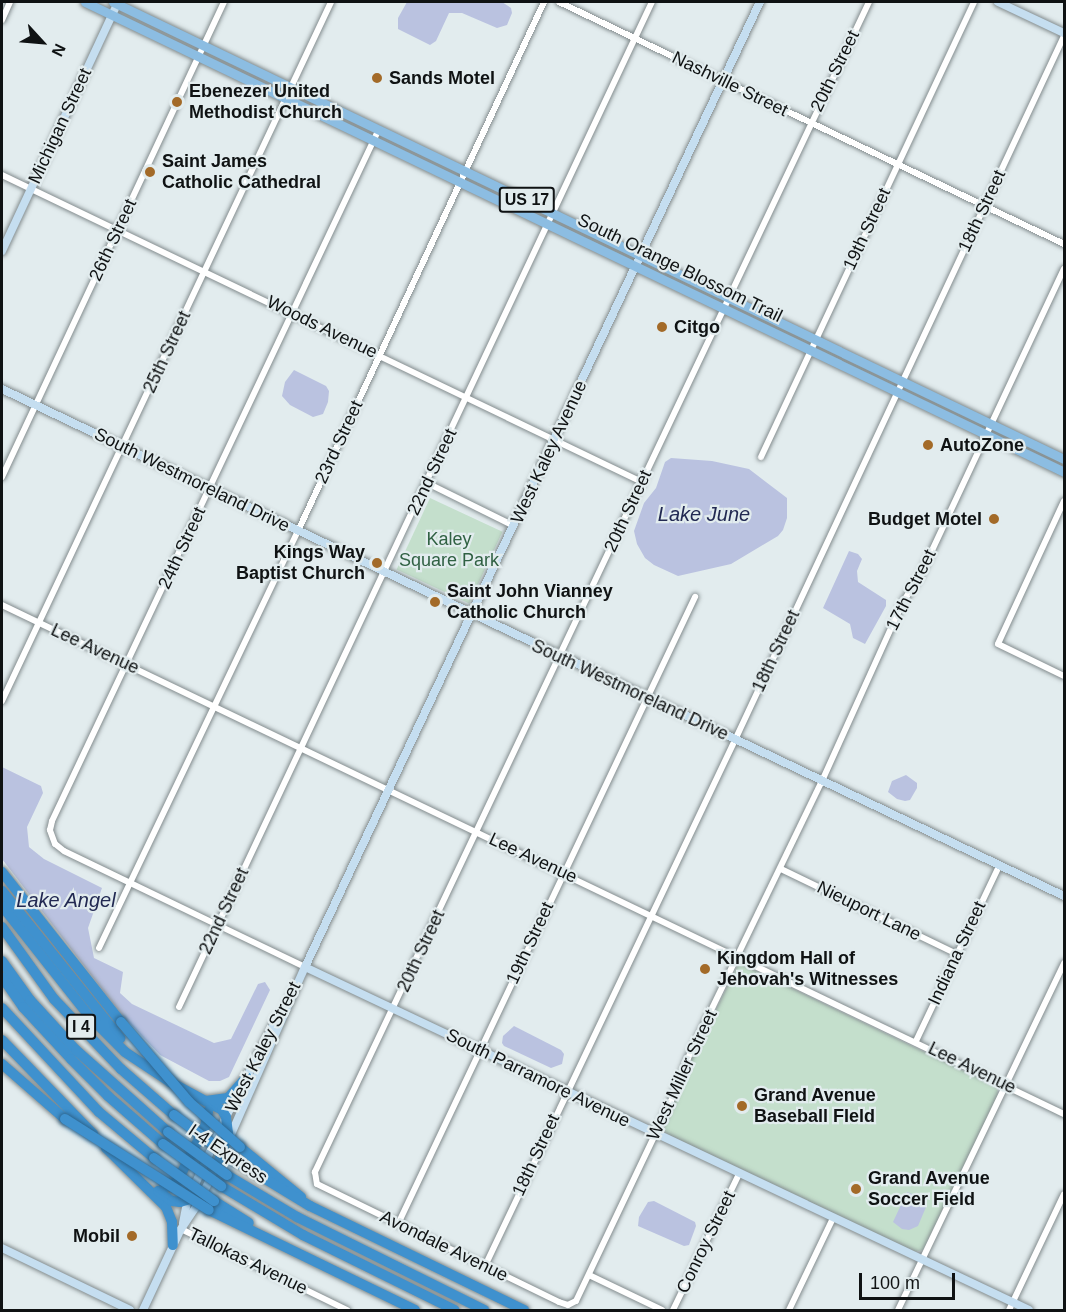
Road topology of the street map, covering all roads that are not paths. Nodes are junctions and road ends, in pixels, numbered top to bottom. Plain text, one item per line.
1 (10, 2) edge
2 (85, 2) edge
3 (116, 2) edge
4 (224, 2) edge
5 (331, 2) edge
6 (544, 2) edge
7 (559, 2) edge
8 (652, 2) edge
9 (760, 2) edge
10 (869, 2) edge
11 (974, 2) edge
12 (998, 2) edge
13 (112, 14) junction
14 (2, 20) edge
15 (1065, 35) edge
16 (635, 38) junction
17 (204, 45) junction
18 (199, 56) junction
19 (723, 81) junction
20 (291, 87) junction
21 (286, 98) junction
22 (810, 122) junction
23 (379, 129) junction
24 (374, 140) junction
25 (897, 164) junction
26 (466, 171) junction
27 (2, 175) edge
28 (461, 182) junction
29 (31, 189) junction
30 (984, 206) junction
31 (554, 213) junction
32 (549, 223) junction
33 (118, 230) junction
34 (1065, 244) edge
35 (2, 251) edge
36 (641, 255) junction
37 (636, 265) junction
38 (1065, 269) edge
39 (205, 271) junction
40 (729, 296) junction
41 (723, 307) junction
42 (292, 313) junction
43 (816, 338) junction
44 (811, 349) junction
45 (380, 355) junction
46 (904, 380) junction
47 (2, 389) edge
48 (898, 391) junction
49 (467, 397) junction
50 (36, 406) junction
51 (992, 423) junction
52 (987, 434) junction
53 (555, 438) junction
54 (123, 447) junction
55 (761, 457) dead end
56 (1065, 459) edge
57 (1065, 472) edge
58 (2, 477) edge
59 (642, 482) junction
60 (427, 483) junction
61 (210, 489) junction
62 (1065, 501) edge
63 (514, 526) junction
64 (298, 531) junction
65 (386, 572) junction
66 (695, 597) dead end
67 (2, 604) edge
68 (472, 615) junction
69 (39, 623) junction
70 (560, 656) junction
71 (128, 664) junction
72 (1065, 676) edge
73 (647, 697) junction
74 (2, 701) edge
75 (214, 706) junction
76 (735, 740) junction
77 (302, 747) junction
78 (822, 781) junction
79 (389, 789) junction
80 (477, 832) junction
81 (52, 837) joint
82 (999, 866) junction
83 (781, 869) junction
84 (2, 872) edge
85 (564, 873) junction
86 (131, 881) junction
87 (2, 891) edge
88 (1065, 896) edge
89 (2, 906) edge
90 (651, 914) junction
91 (218, 924) junction
92 (2, 927) edge
93 (99, 948) dead end
94 (957, 954) junction
95 (738, 956) junction
96 (2, 961) edge
97 (1065, 963) edge
98 (305, 967) junction
99 (2, 977) edge
100 (179, 1006) dead end
101 (2, 1008) edge
102 (393, 1008) junction
103 (2, 1040) edge
104 (915, 1041) junction
105 (479, 1050) junction
106 (2, 1052) edge
107 (2, 1064) edge
108 (152, 1071) junction
109 (247, 1077) junction
110 (1006, 1085) junction
111 (48, 1089) junction
112 (567, 1091) junction
113 (188, 1092) junction
114 (206, 1101) junction
115 (1065, 1114) edge
116 (226, 1117) junction
117 (71, 1118) junction
118 (655, 1134) junction
119 (218, 1163) junction
120 (739, 1174) junction
121 (317, 1184) joint
122 (152, 1185) junction
123 (203, 1192) junction
124 (1065, 1194) edge
125 (188, 1202) junction
126 (212, 1206) junction
127 (310, 1206) junction
128 (833, 1218) junction
129 (398, 1224) junction
130 (182, 1229) junction
131 (174, 1245) junction
132 (2, 1248) edge
133 (922, 1260) junction
134 (484, 1266) junction
135 (589, 1275) junction
136 (572, 1304) joint
137 (1011, 1306) edge
138 (130, 1311) edge
139 (143, 1311) edge
140 (347, 1311) edge
141 (415, 1311) edge
142 (455, 1311) edge
143 (484, 1311) edge
144 (524, 1311) edge
145 (662, 1311) edge
146 (673, 1311) edge
147 (789, 1311) edge
148 (898, 1311) edge
149 (1029, 1311) edge

1 - 14 street
2 - 13 main road, South Orange Blossom Trail / US 17
3 - 13 street, Michigan Street
3 - 17 main road, South Orange Blossom Trail / US 17
4 - 17 street, 26th Street
5 - 20 street, 25th Street
6 - 26 street, 23rd Street
7 - 16 street, Nashville Street
8 - 16 street, 22nd Street
9 - 19 street, West Kaley Avenue
10 - 22 street, 20th Street
11 - 25 street, 19th Street
12 - 15 street
13 - 18 main road, South Orange Blossom Trail / US 17
13 - 29 street, Michigan Street
15 - 30 street, 18th Street
16 - 19 street, Nashville Street
16 - 31 street, 22nd Street
17 - 18 street, 26th Street
17 - 20 main road, South Orange Blossom Trail / US 17
18 - 21 main road, South Orange Blossom Trail / US 17
18 - 33 street, 26th Street
19 - 22 street, Nashville Street
19 - 36 street, West Kaley Avenue
20 - 21 street, 25th Street
20 - 23 main road, South Orange Blossom Trail / US 17
21 - 24 main road, South Orange Blossom Trail / US 17
21 - 39 street, 25th Street
22 - 25 street, Nashville Street
22 - 40 street, 20th Street
23 - 24 street, 24th Street
23 - 26 main road, South Orange Blossom Trail / US 17
24 - 28 main road, South Orange Blossom Trail / US 17
24 - 42 street, 24th Street
25 - 30 street, Nashville Street
25 - 43 street, 19th Street
26 - 28 street, 23rd Street
26 - 31 main road, South Orange Blossom Trail / US 17
27 - 29 street, Woods Avenue
28 - 32 main road, South Orange Blossom Trail / US 17
28 - 45 street, 23rd Street
29 - 33 street, Woods Avenue
29 - 35 street, Michigan Street
30 - 34 street, Nashville Street
30 - 46 street, 18th Street
31 - 32 street, 22nd Street
31 - 36 main road, South Orange Blossom Trail / US 17
32 - 37 main road, South Orange Blossom Trail / US 17
32 - 49 street, 22nd Street
33 - 39 street, Woods Avenue
33 - 50 street, 26th Street
36 - 37 street, West Kaley Avenue
36 - 40 main road, South Orange Blossom Trail / US 17
37 - 41 main road, South Orange Blossom Trail / US 17
37 - 53 street, West Kaley Avenue
38 - 51 street, 17th Street
39 - 42 street, Woods Avenue
39 - 54 street, 25th Street
40 - 41 street, 20th Street
40 - 43 main road, South Orange Blossom Trail / US 17
41 - 44 main road, South Orange Blossom Trail / US 17
41 - 59 street, 20th Street
42 - 45 street, Woods Avenue
42 - 61 street, 24th Street
43 - 44 street, 19th Street
43 - 46 main road, South Orange Blossom Trail / US 17
44 - 48 main road, South Orange Blossom Trail / US 17
44 - 55 street, 19th Street
45 - 49 street, Woods Avenue
45 - 64 street, 23rd Street
46 - 48 street, 18th Street
46 - 51 main road, South Orange Blossom Trail / US 17
47 - 50 street, South Westmoreland Drive
48 - 52 main road, South Orange Blossom Trail / US 17
48 - 76 street, 18th Street
49 - 53 street, Woods Avenue
49 - 60 street, 22nd Street
50 - 54 street, South Westmoreland Drive
50 - 58 street, 26th Street
51 - 52 street, 17th Street
51 - 56 main road, South Orange Blossom Trail / US 17
52 - 57 main road, South Orange Blossom Trail / US 17
52 - 78 street, 17th Street
53 - 59 street, Woods Avenue
53 - 63 street, West Kaley Avenue
54 - 61 street, South Westmoreland Drive
54 - 69 street, 25th Street
59 - 70 street, 20th Street
60 - 63 street
60 - 65 street, 22nd Street
61 - 64 street, South Westmoreland Drive
61 - 71 street, 24th Street
62 - 72 street
63 - 68 street, West Kaley Avenue
64 - 65 street, South Westmoreland Drive
64 - 75 street, 23rd Street
65 - 68 street, South Westmoreland Drive
65 - 77 street, 22nd Street
66 - 73 street, 19th Street
67 - 69 street, Lee Avenue
68 - 70 street, South Westmoreland Drive
68 - 79 street, West Kaley Avenue
69 - 71 street, Lee Avenue
69 - 74 street, 25th Street
70 - 73 street, South Westmoreland Drive
70 - 80 street, 20th Street
71 - 75 street, Lee Avenue
71 - 81 street, 24th Street
73 - 76 street, South Westmoreland Drive
73 - 85 street, 19th Street
75 - 77 street, Lee Avenue
75 - 86 street, 23rd Street
76 - 78 street, South Westmoreland Drive
76 - 90 street, 18th Street
77 - 79 street, Lee Avenue
77 - 91 street, 22nd Street
78 - 82 street, South Westmoreland Drive
78 - 83 street, West Miller Street
79 - 80 street, Lee Avenue
79 - 98 street, West Kaley Avenue
80 - 85 street, Lee Avenue
80 - 102 street, 20th Street
81 - 86 street, South Parramore Avenue
82 - 88 street, South Westmoreland Drive
82 - 94 street, Indiana Street
83 - 94 street, Nieuport Lane
83 - 95 street, West Miller Street
84 - 127 highway, bridge
85 - 90 street, Lee Avenue
85 - 105 street, 19th Street
86 - 91 street, South Parramore Avenue
86 - 93 street, 23rd Street
87 - 108 highway
89 - 108 highway
90 - 95 street, Lee Avenue
90 - 112 street, 18th Street
91 - 98 street, South Parramore Avenue
91 - 100 street, 22nd Street
92 - 127 highway, I 4, bridge
94 - 104 street, Indiana Street
95 - 104 street, Lee Avenue
95 - 118 street, West Miller Street
96 - 143 highway, I-4 Express, bridge
97 - 110 street
98 - 102 street, South Parramore Avenue
98 - 109 street, West Kaley Street
98 - 119 street, West Kaley Street
99 - 142 highway, I-4 Express, bridge
101 - 126 highway, bridge
102 - 105 street, South Parramore Avenue
102 - 121 street, 20th Street
103 - 111 highway
104 - 110 street, Lee Avenue
105 - 112 street, South Parramore Avenue
105 - 129 street, 19th Street
106 - 111 highway
107 - 117 highway
108 - 113 highway
109 - 114 highway
109 - 116 street, West Kaley Street
110 - 115 street, Lee Avenue
110 - 133 street
111 - 117 highway
112 - 118 street, South Parramore Avenue
112 - 134 street, 18th Street
113 - 114 highway
113 - 122 highway
114 - 116 highway
116 - 119 highway
116 - 125 street, West Kaley Street
117 - 122 highway
117 - 126 highway, bridge
117 - 131 highway
118 - 120 street, South Parramore Avenue
118 - 135 street, West Miller Street
119 - 123 street, West Kaley Street
120 - 128 street, South Parramore Avenue
120 - 146 street, Conroy Street
121 - 129 street, Avondale Avenue
122 - 125 highway
123 - 125 highway
123 - 130 street, West Kaley Street
124 - 137 street
125 - 130 street, West Kaley Street
126 - 141 highway
127 - 144 highway, I 4
128 - 133 street, South Parramore Avenue
128 - 147 street
129 - 134 street, Avondale Avenue
130 - 131 street, West Kaley Street
130 - 140 street, Tallokas Avenue
131 - 139 street, West Kaley Street
132 - 138 street
133 - 137 street, South Parramore Avenue
133 - 148 street
134 - 136 street, Avondale Avenue
135 - 136 street, West Miller Street
135 - 145 street
137 - 149 street, South Parramore Avenue

